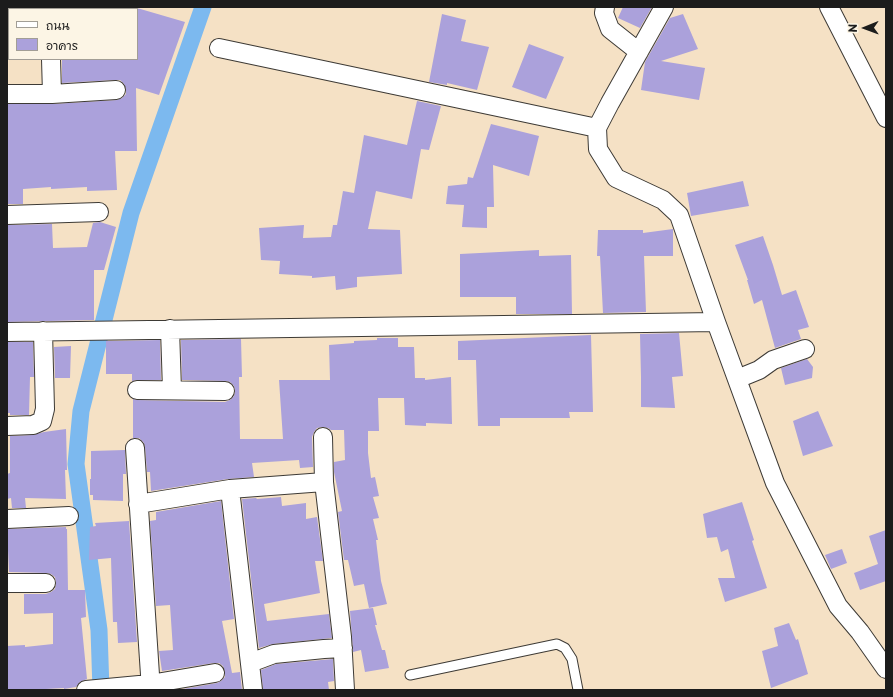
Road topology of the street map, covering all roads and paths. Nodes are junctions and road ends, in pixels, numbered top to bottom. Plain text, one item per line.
1 (605, 7) edge
2 (664, 7) edge
3 (829, 7) edge
4 (219, 48) dead end
5 (638, 52) junction
6 (51, 60) edge
7 (116, 90) dead end
8 (7, 94) edge
9 (52, 94) junction
10 (886, 118) edge
11 (597, 128) junction
12 (99, 212) dead end
13 (7, 215) edge
14 (716, 322) junction
15 (170, 329) junction
16 (43, 331) junction
17 (7, 332) edge
18 (805, 349) dead end
19 (737, 379) junction
20 (137, 390) dead end
21 (172, 390) junction
22 (225, 391) dead end
23 (7, 426) edge
24 (323, 438) dead end
25 (134, 448) dead end
26 (324, 482) junction
27 (230, 490) junction
28 (138, 504) junction
29 (69, 516) dead end
30 (7, 519) edge
31 (46, 583) dead end
32 (7, 584) edge
33 (343, 648) junction
34 (250, 663) junction
35 (886, 670) edge
36 (215, 673) dead end
37 (410, 675) dead end
38 (151, 687) edge
39 (86, 690) edge
40 (253, 690) edge
41 (345, 690) edge
42 (578, 690) edge

1 - 5 street
2 - 5 street
3 - 10 street
4 - 11 street
5 - 11 street
6 - 9 street
7 - 9 street
8 - 9 street
11 - 14 street
12 - 13 street
14 - 15 street
14 - 19 street
15 - 16 street
15 - 21 street
16 - 17 street
16 - 23 street
18 - 19 street
19 - 35 street
20 - 21 street
21 - 22 street
24 - 26 street
25 - 28 street
26 - 27 street
26 - 33 street
27 - 28 street
27 - 34 street
28 - 38 street
29 - 30 street
31 - 32 street
33 - 34 street
33 - 41 street
34 - 40 street
36 - 38 street
37 - 42 lane
38 - 39 street

